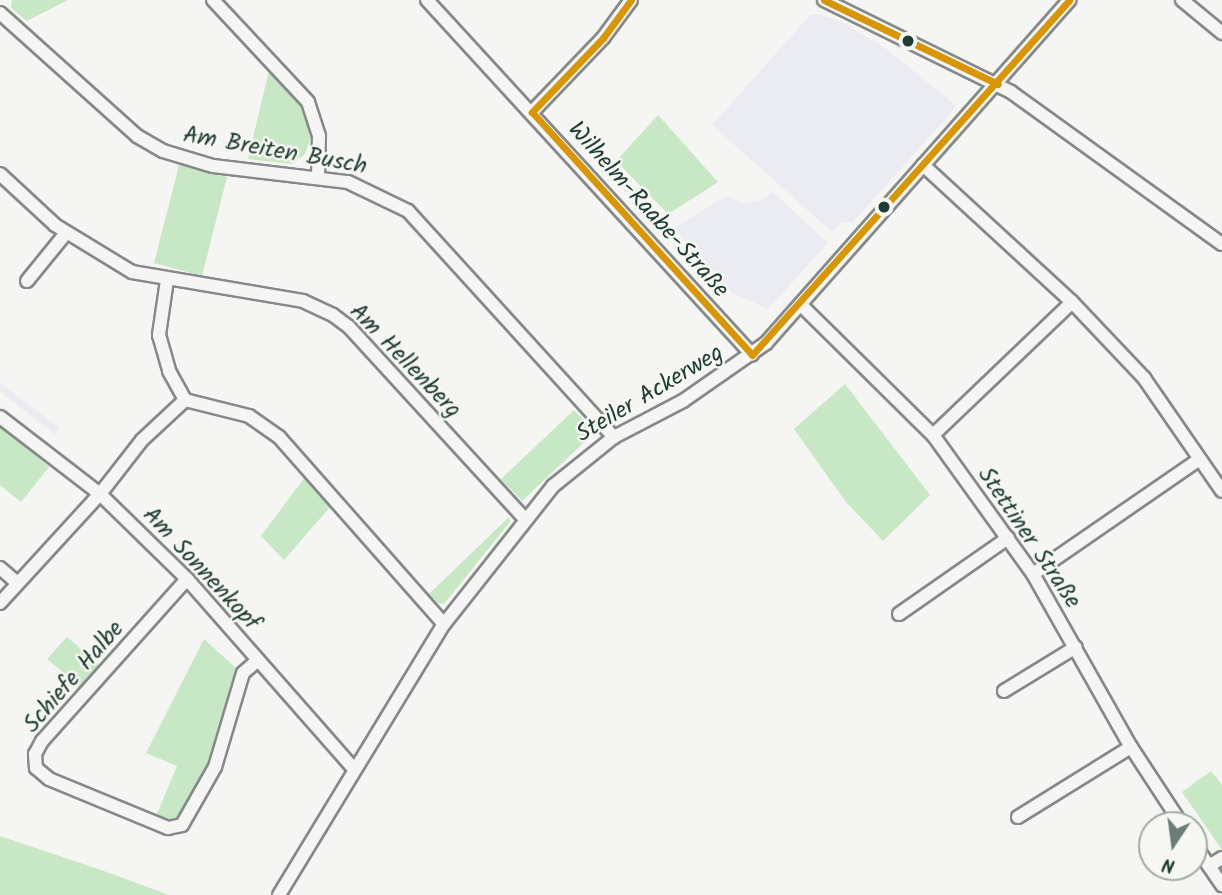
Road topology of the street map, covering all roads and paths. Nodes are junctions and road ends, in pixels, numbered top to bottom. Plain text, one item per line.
1 (214, 0) edge
2 (427, 0) edge
3 (631, 0) edge
4 (824, 0) edge
5 (1069, 0) edge
6 (1182, 0) edge
7 (0, 13) edge
8 (1222, 33) edge
9 (998, 84) junction
10 (532, 113) junction
11 (923, 165) junction
12 (0, 174) edge
13 (318, 177) junction
14 (66, 233) junction
15 (1222, 244) edge
16 (167, 280) junction
17 (27, 281) dead end
18 (1072, 302) junction
19 (801, 305) junction
20 (752, 355) junction
21 (185, 400) junction
22 (0, 417) edge
23 (933, 435) junction
24 (614, 437) junction
25 (1198, 460) junction
26 (1220, 484) edge
27 (100, 494) junction
28 (525, 519) junction
29 (1008, 538) junction
30 (0, 568) edge
31 (1033, 574) junction
32 (187, 579) junction
33 (17, 583) junction
34 (0, 603) edge
35 (899, 614) dead end
36 (444, 624) junction
37 (1076, 647) junction
38 (258, 660) junction
39 (1004, 691) dead end
40 (1131, 747) junction
41 (354, 769) junction
42 (1173, 811) edge
43 (1018, 817) dead end
44 (1222, 858) edge
45 (1209, 866) joint
46 (1222, 885) edge
47 (279, 895) edge

1 - 13 street
2 - 10 street, Wilhelm-Raabe-Straße
3 - 10 street
4 - 9 street
5 - 9 street, Steiler Ackerweg
6 - 8 street
7 - 13 street, Am Breiten Busch
9 - 11 street, Steiler Ackerweg
9 - 15 street
10 - 20 street, Wilhelm-Raabe-Straße
11 - 18 street
11 - 19 street, Steiler Ackerweg
12 - 14 street, Am Hellenberg
13 - 24 street, Am Breiten Busch
14 - 16 street, Am Hellenberg
14 - 17 street
16 - 21 street
16 - 28 street, Am Hellenberg
18 - 23 street
18 - 25 street
19 - 20 street, Steiler Ackerweg
19 - 23 street, Stettiner Straße
20 - 24 street, Steiler Ackerweg
21 - 27 street
21 - 36 street
22 - 27 street, Am Sonnenkopf
23 - 29 street, Stettiner Straße
24 - 28 street, Steiler Ackerweg
25 - 26 street
25 - 31 street
27 - 32 street, Am Sonnenkopf
27 - 33 street
28 - 36 street, Steiler Ackerweg
29 - 31 street, Stettiner Straße
29 - 35 street
30 - 33 street
31 - 37 street, Stettiner Straße
32 - 38 street, Am Sonnenkopf
32 - 38 street, Schiefe Halbe
33 - 34 street
36 - 41 street, Steiler Ackerweg
37 - 39 street
37 - 40 street, Stettiner Straße
38 - 41 street, Am Sonnenkopf
40 - 42 street, Stettiner Straße
40 - 43 street
41 - 47 street, Steiler Ackerweg
44 - 45 street
45 - 46 street

